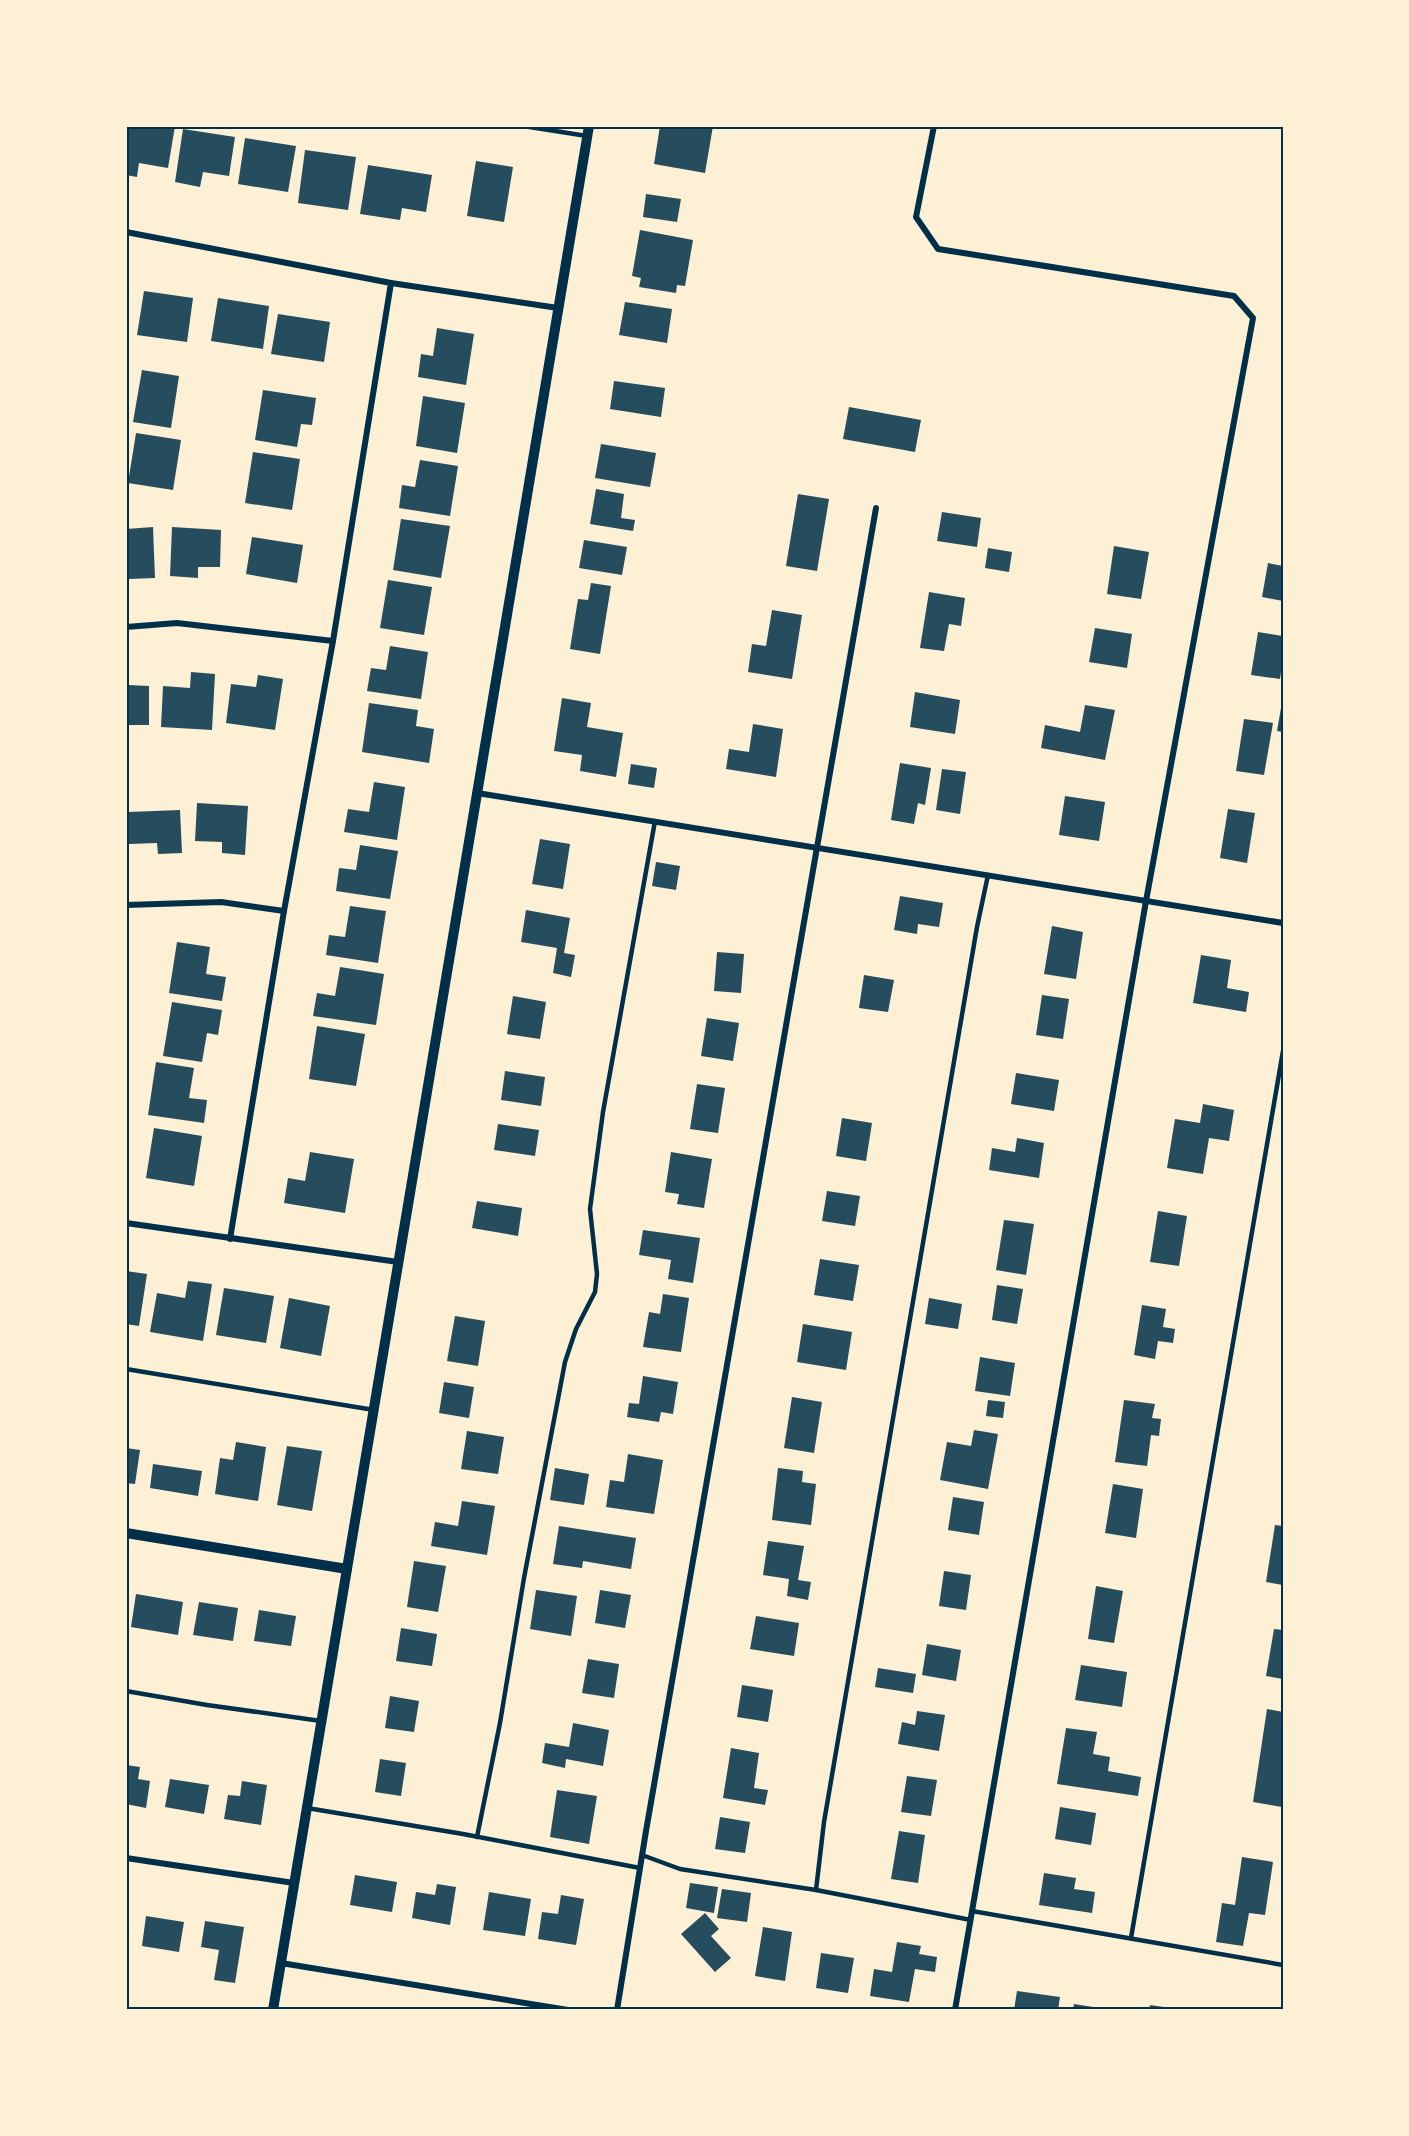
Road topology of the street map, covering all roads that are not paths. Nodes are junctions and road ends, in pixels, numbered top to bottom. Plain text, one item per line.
1 (522, 126) edge
2 (934, 126) edge
3 (588, 131) edge
4 (126, 232) edge
5 (391, 283) junction
6 (558, 308) junction
7 (876, 508) dead end
8 (126, 627) edge
9 (333, 641) junction
10 (477, 793) junction
11 (655, 822) junction
12 (817, 848) junction
13 (988, 875) junction
14 (1146, 901) junction
15 (126, 905) edge
16 (284, 911) junction
17 (1283, 923) edge
18 (1283, 1051) edge
19 (126, 1223) edge
20 (230, 1239) junction
21 (398, 1262) junction
22 (126, 1369) edge
23 (374, 1410) junction
24 (126, 1533) edge
25 (347, 1569) junction
26 (126, 1691) edge
27 (321, 1721) junction
28 (307, 1808) junction
29 (477, 1837) junction
30 (642, 1854) junction
31 (126, 1858) edge
32 (640, 1868) junction
33 (294, 1883) junction
34 (816, 1890) junction
35 (972, 1911) junction
36 (970, 1920) junction
37 (1131, 1938) junction
38 (281, 1963) junction
39 (1283, 1965) edge
40 (273, 2010) edge
41 (568, 2010) edge
42 (617, 2010) edge
43 (955, 2010) edge

1 - 3 lane
2 - 14 street
3 - 6 street
4 - 5 street
5 - 6 street
5 - 9 street
6 - 10 street
7 - 12 street
8 - 9 street
9 - 16 street
10 - 11 street
10 - 21 street
11 - 12 street
11 - 29 lane
12 - 13 street
12 - 30 street
13 - 14 street
13 - 34 lane
14 - 17 street
14 - 35 street
15 - 16 street
16 - 20 street
18 - 37 lane
19 - 20 street
20 - 21 street
21 - 23 street
22 - 23 lane
23 - 25 street
24 - 25 street
25 - 27 street
26 - 27 lane
27 - 28 street
28 - 29 lane
28 - 33 street
29 - 32 lane
30 - 32 street
30 - 34 lane
31 - 33 street
32 - 42 street
33 - 38 street
34 - 36 lane
35 - 36 street
35 - 37 lane
36 - 43 street
37 - 39 lane
38 - 40 street
38 - 41 street

